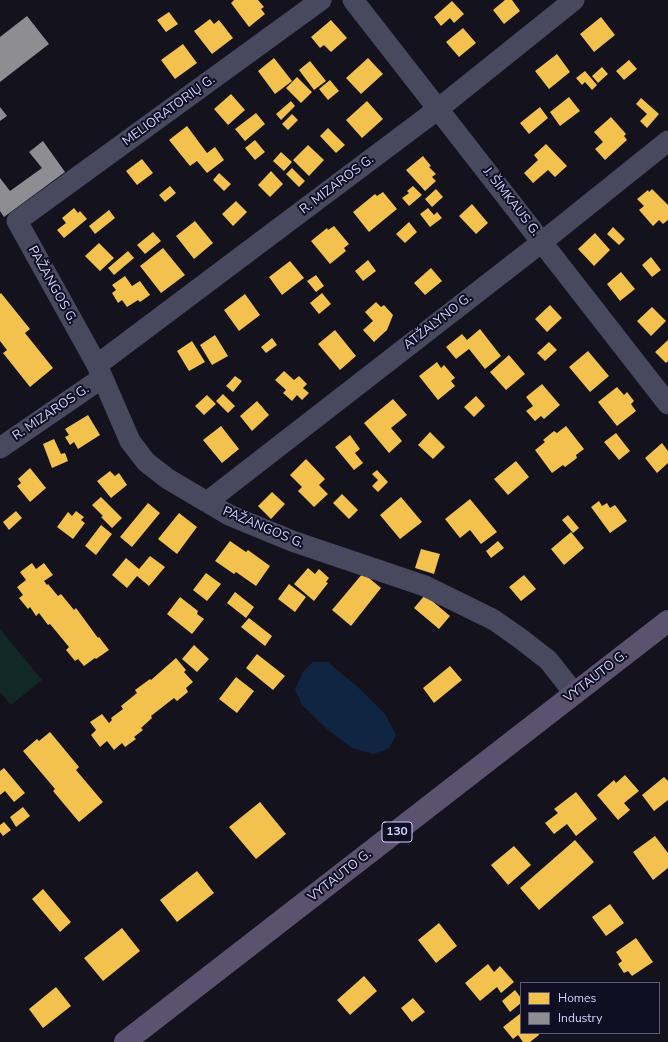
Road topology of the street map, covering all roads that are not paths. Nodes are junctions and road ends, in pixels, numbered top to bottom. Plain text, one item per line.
1 (321, 0) edge
2 (354, 0) edge
3 (574, 0) edge
4 (438, 109) junction
5 (668, 141) edge
6 (17, 221) joint
7 (542, 242) junction
8 (99, 372) junction
9 (668, 404) edge
10 (0, 448) edge
11 (207, 502) junction
12 (668, 621) edge
13 (575, 694) junction
14 (125, 1042) edge

1 - 6 street, MELIORATORIŲ G.
2 - 4 street, J. ŠIMKAUS G.
3 - 4 street, R. MIZAROS G.
4 - 7 street, J. ŠIMKAUS G.
4 - 8 street, R. MIZAROS G.
5 - 7 street, ATŽALYNO G.
6 - 8 street, PAŽANGOS G.
7 - 9 street, J. ŠIMKAUS G.
7 - 11 street, ATŽALYNO G.
8 - 10 street, R. MIZAROS G.
8 - 11 street, PAŽANGOS G.
11 - 13 street, PAŽANGOS G.
12 - 13 main road, VYTAUTO G. / 130
13 - 14 main road, VYTAUTO G. / 130

